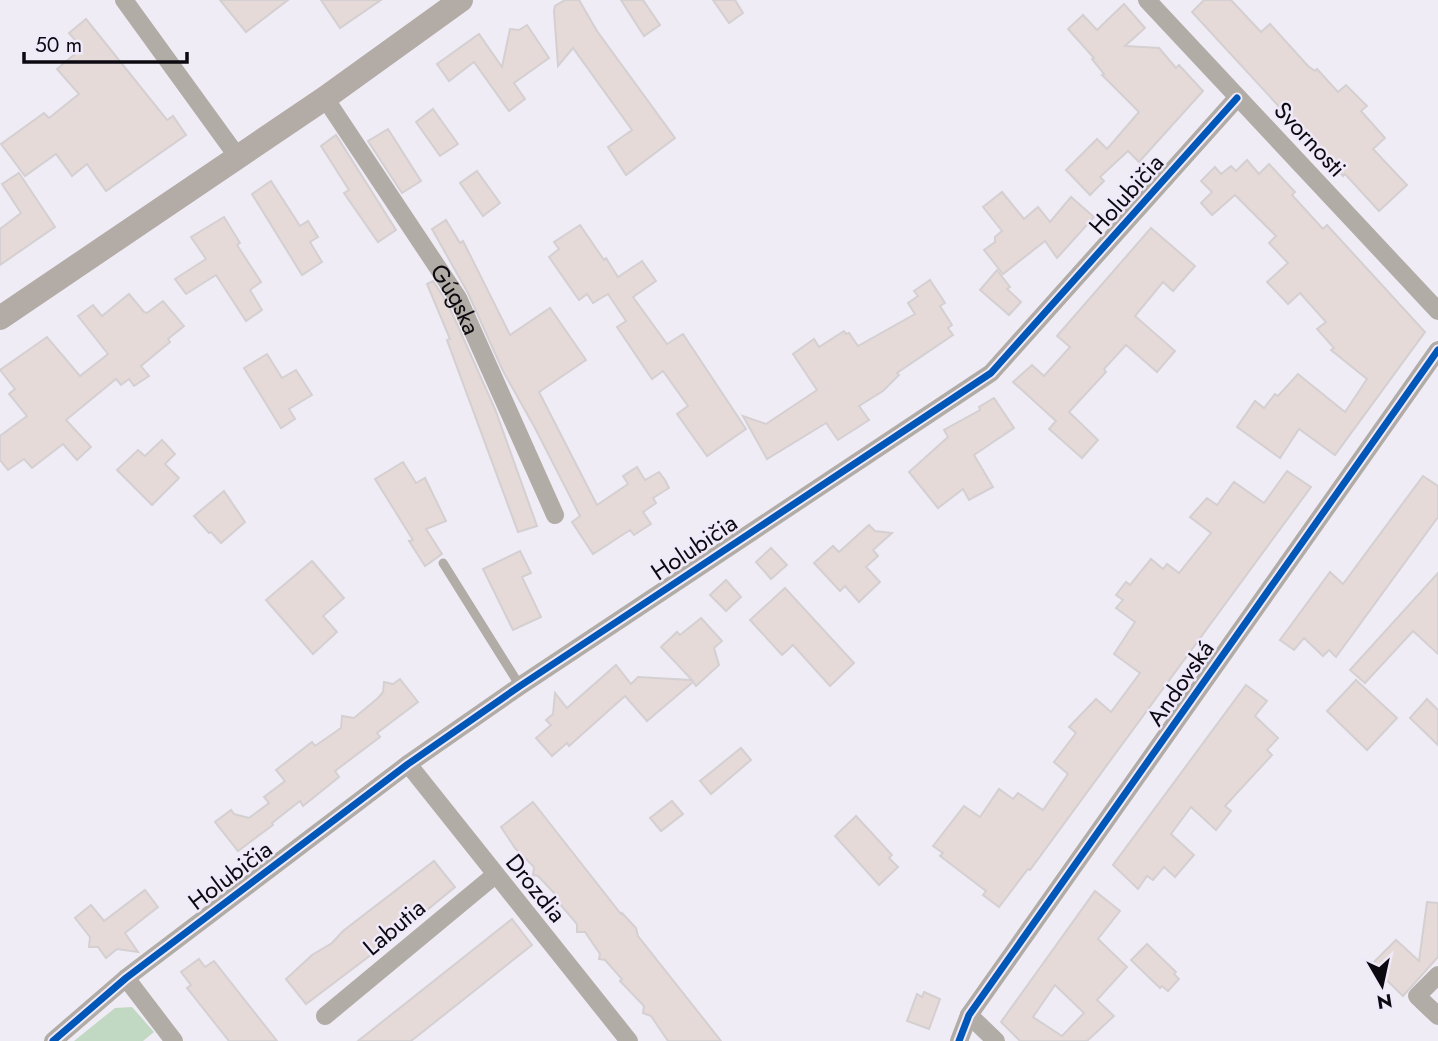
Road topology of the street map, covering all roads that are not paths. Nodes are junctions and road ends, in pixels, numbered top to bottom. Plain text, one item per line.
1 (124, 0) edge
2 (461, 0) edge
3 (1147, 0) edge
4 (325, 98) junction
5 (1237, 98) junction
6 (237, 156) junction
7 (1438, 311) edge
8 (0, 318) edge
9 (1438, 350) edge
10 (555, 515) dead end
11 (443, 563) dead end
12 (520, 686) junction
13 (408, 764) junction
14 (495, 876) junction
15 (1438, 975) edge
16 (126, 978) junction
17 (325, 1016) dead end
18 (969, 1016) junction
19 (1438, 1016) edge
20 (53, 1041) edge
21 (174, 1041) edge
22 (629, 1041) edge
23 (959, 1041) edge
24 (996, 1041) edge

1 - 6 street
2 - 4 main road
3 - 5 street, Svornosti
4 - 6 main road
4 - 10 street, Gúgska
5 - 7 street, Svornosti
5 - 12 street, Holubičia
6 - 8 main road
9 - 18 street, Andovská
11 - 12 lane
12 - 13 street, Holubičia
13 - 14 street, Drozdia
13 - 16 street, Holubičia
14 - 17 street, Labutia
14 - 22 street, Drozdia
15 - 19 street
16 - 20 street, Holubičia
16 - 21 street
18 - 23 street, Andovská
18 - 24 street

